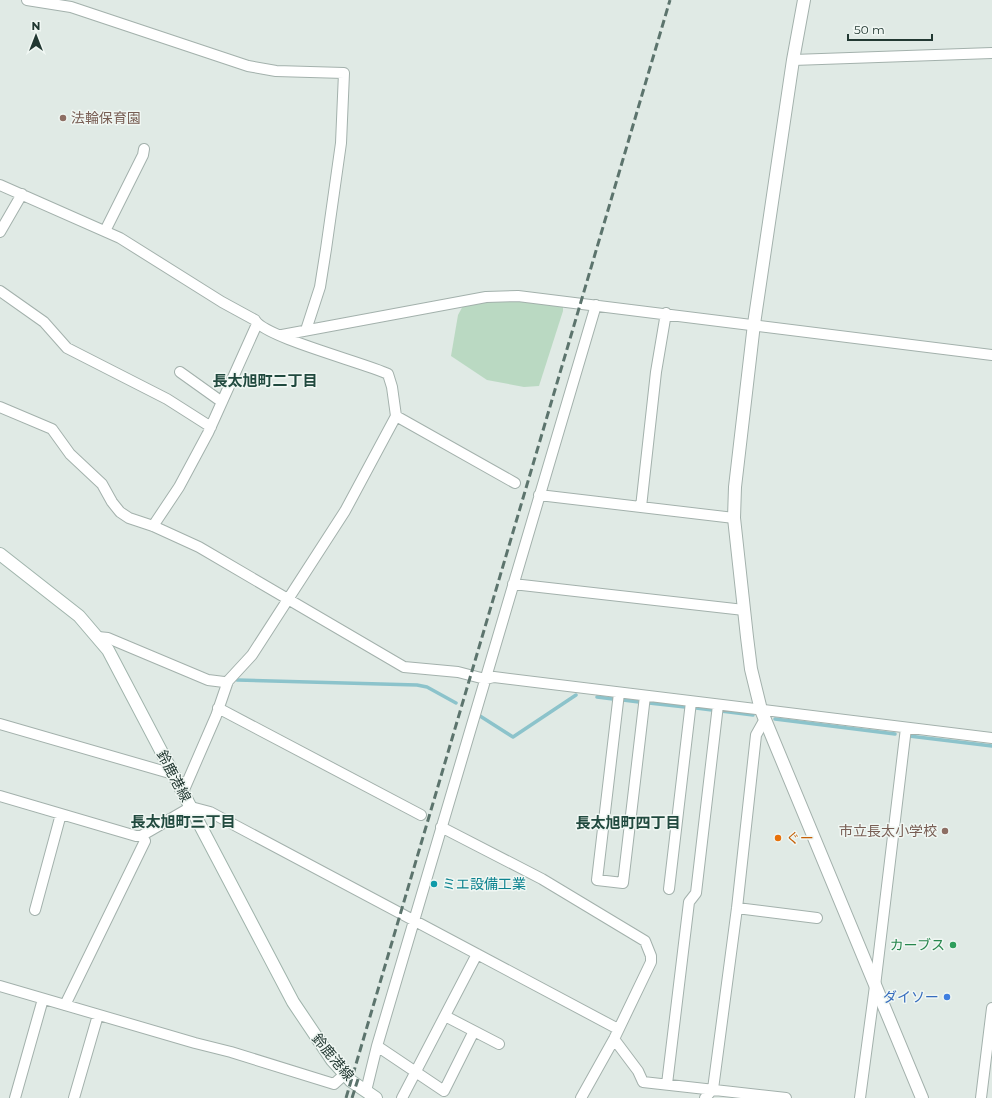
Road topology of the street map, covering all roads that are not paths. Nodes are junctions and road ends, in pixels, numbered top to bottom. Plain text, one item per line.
1 (27, 0) edge
2 (804, 0) edge
3 (992, 53) edge
4 (793, 60) junction
5 (144, 149) dead end
6 (0, 185) edge
7 (22, 194) junction
8 (104, 231) junction
9 (0, 232) edge
10 (0, 291) edge
11 (596, 305) junction
12 (666, 313) junction
13 (257, 324) junction
14 (754, 324) junction
15 (306, 330) junction
16 (282, 335) junction
17 (992, 355) edge
18 (180, 372) dead end
19 (222, 402) junction
20 (0, 407) edge
21 (396, 416) junction
22 (211, 427) junction
23 (515, 483) dead end
24 (539, 495) junction
25 (641, 507) junction
26 (734, 518) junction
27 (154, 526) junction
28 (0, 554) edge
29 (513, 584) junction
30 (288, 600) junction
31 (744, 610) junction
32 (98, 636) junction
33 (485, 679) junction
34 (228, 681) junction
35 (619, 694) junction
36 (645, 696) junction
37 (691, 702) junction
38 (718, 705) junction
39 (218, 708) junction
40 (763, 715) junction
41 (0, 724) edge
42 (906, 728) junction
43 (992, 738) edge
44 (173, 774) junction
45 (183, 792) junction
46 (0, 796) edge
47 (191, 807) junction
48 (61, 814) junction
49 (421, 815) dead end
50 (441, 827) junction
51 (141, 836) junction
52 (669, 889) dead end
53 (737, 908) junction
54 (35, 910) dead end
55 (817, 918) dead end
56 (414, 921) junction
57 (477, 954) junction
58 (0, 986) edge
59 (875, 986) junction
60 (43, 999) junction
61 (65, 1005) junction
62 (992, 1008) edge
63 (98, 1015) junction
64 (445, 1016) junction
65 (618, 1029) junction
66 (474, 1031) junction
67 (614, 1039) junction
68 (499, 1044) dead end
69 (377, 1046) junction
70 (416, 1072) junction
71 (345, 1074) junction
72 (667, 1084) junction
73 (713, 1089) junction
74 (370, 1095) edge
75 (15, 1098) edge
76 (74, 1098) edge
77 (402, 1098) edge
78 (581, 1098) edge
79 (705, 1098) edge
80 (786, 1098) edge
81 (860, 1098) edge
82 (922, 1098) edge
83 (981, 1098) edge

1 - 15 street
2 - 4 street
3 - 4 street
4 - 14 street
5 - 8 street
6 - 7 street
7 - 8 street
7 - 9 street
8 - 13 street
10 - 22 street
11 - 12 street
11 - 15 street
11 - 24 street
12 - 14 street
12 - 25 street
13 - 16 street
13 - 19 street
14 - 17 street
14 - 26 street
15 - 16 street
16 - 21 street
18 - 19 street
19 - 22 street
20 - 27 street
21 - 23 street
21 - 30 street
22 - 27 street
24 - 25 street
24 - 29 street
25 - 26 street
26 - 31 street
27 - 30 street
28 - 32 street, 鈴鹿港線
29 - 31 street
29 - 33 street
30 - 33 street
30 - 34 street
31 - 40 street
32 - 34 street
32 - 44 street, 鈴鹿港線
33 - 35 street
33 - 50 street
34 - 39 street
35 - 36 street
35 - 36 street
36 - 37 street
37 - 38 street
37 - 52 street
38 - 40 street
38 - 72 street
39 - 45 street
39 - 49 street
40 - 42 street
40 - 53 street
40 - 59 street
41 - 44 street
42 - 43 street
42 - 59 street
44 - 45 street, 鈴鹿港線
45 - 47 street, 鈴鹿港線
46 - 48 street
47 - 51 street
47 - 56 street
47 - 71 street, 鈴鹿港線
48 - 51 street
48 - 54 street
50 - 56 street
50 - 65 street
51 - 61 street
53 - 55 street
53 - 73 street
56 - 57 street
56 - 69 street
57 - 64 street
57 - 65 street
58 - 60 street
59 - 81 street
59 - 82 street
60 - 61 street
60 - 75 street
61 - 63 street
62 - 83 street
63 - 71 street
63 - 76 street
64 - 66 street
64 - 70 street
65 - 67 street
66 - 68 street
66 - 70 street
67 - 72 street
67 - 78 street
69 - 70 street
69 - 74 street
70 - 77 street
71 - 74 street, 鈴鹿港線
72 - 73 street
73 - 79 street
73 - 80 street

